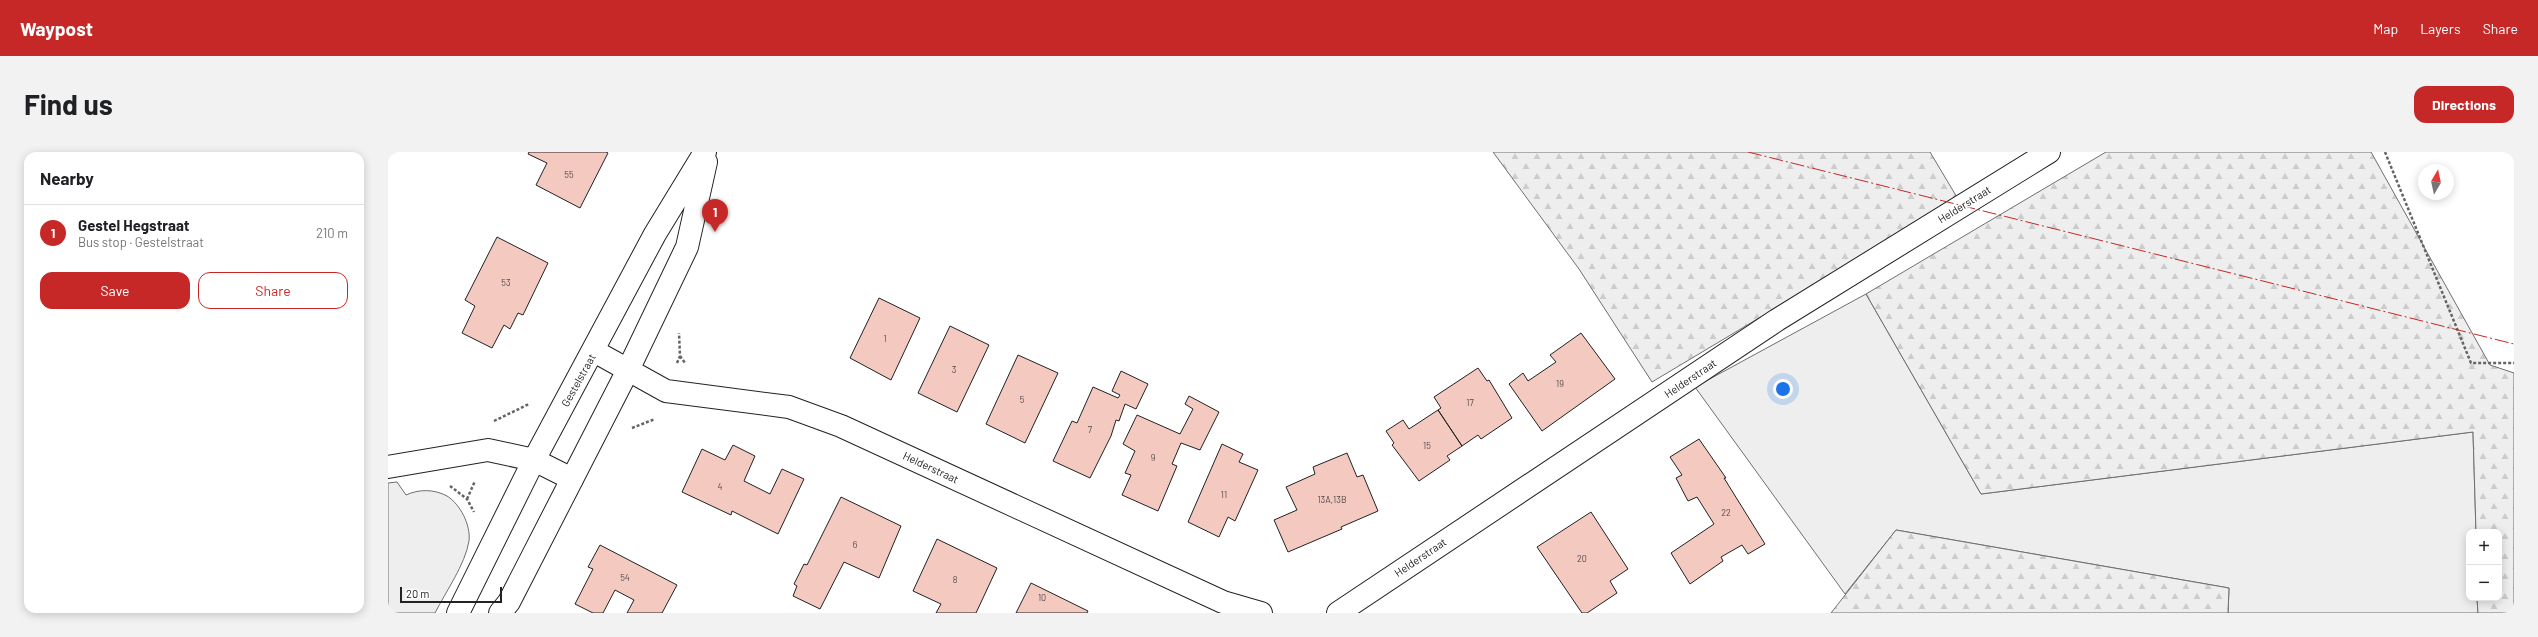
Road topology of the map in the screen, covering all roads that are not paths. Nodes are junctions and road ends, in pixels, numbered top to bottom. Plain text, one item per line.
1 (707, 152) edge
2 (2049, 152) edge
3 (594, 351) junction
4 (628, 370) junction
5 (534, 460) junction
6 (388, 467) edge
7 (572, 478) junction
8 (458, 613) edge
9 (500, 613) edge
10 (1261, 613) edge
11 (1338, 613) edge

1 - 3 street, Gestelstraat
1 - 4 street, Gestelstraat
2 - 11 street, Helderstraat
3 - 4 street, Helderstraat
3 - 5 street, Gestelstraat
4 - 7 street, Gestelstraat
4 - 10 street, Helderstraat
5 - 6 street
5 - 7 street
5 - 8 street, Gestelstraat
7 - 9 street, Gestelstraat

